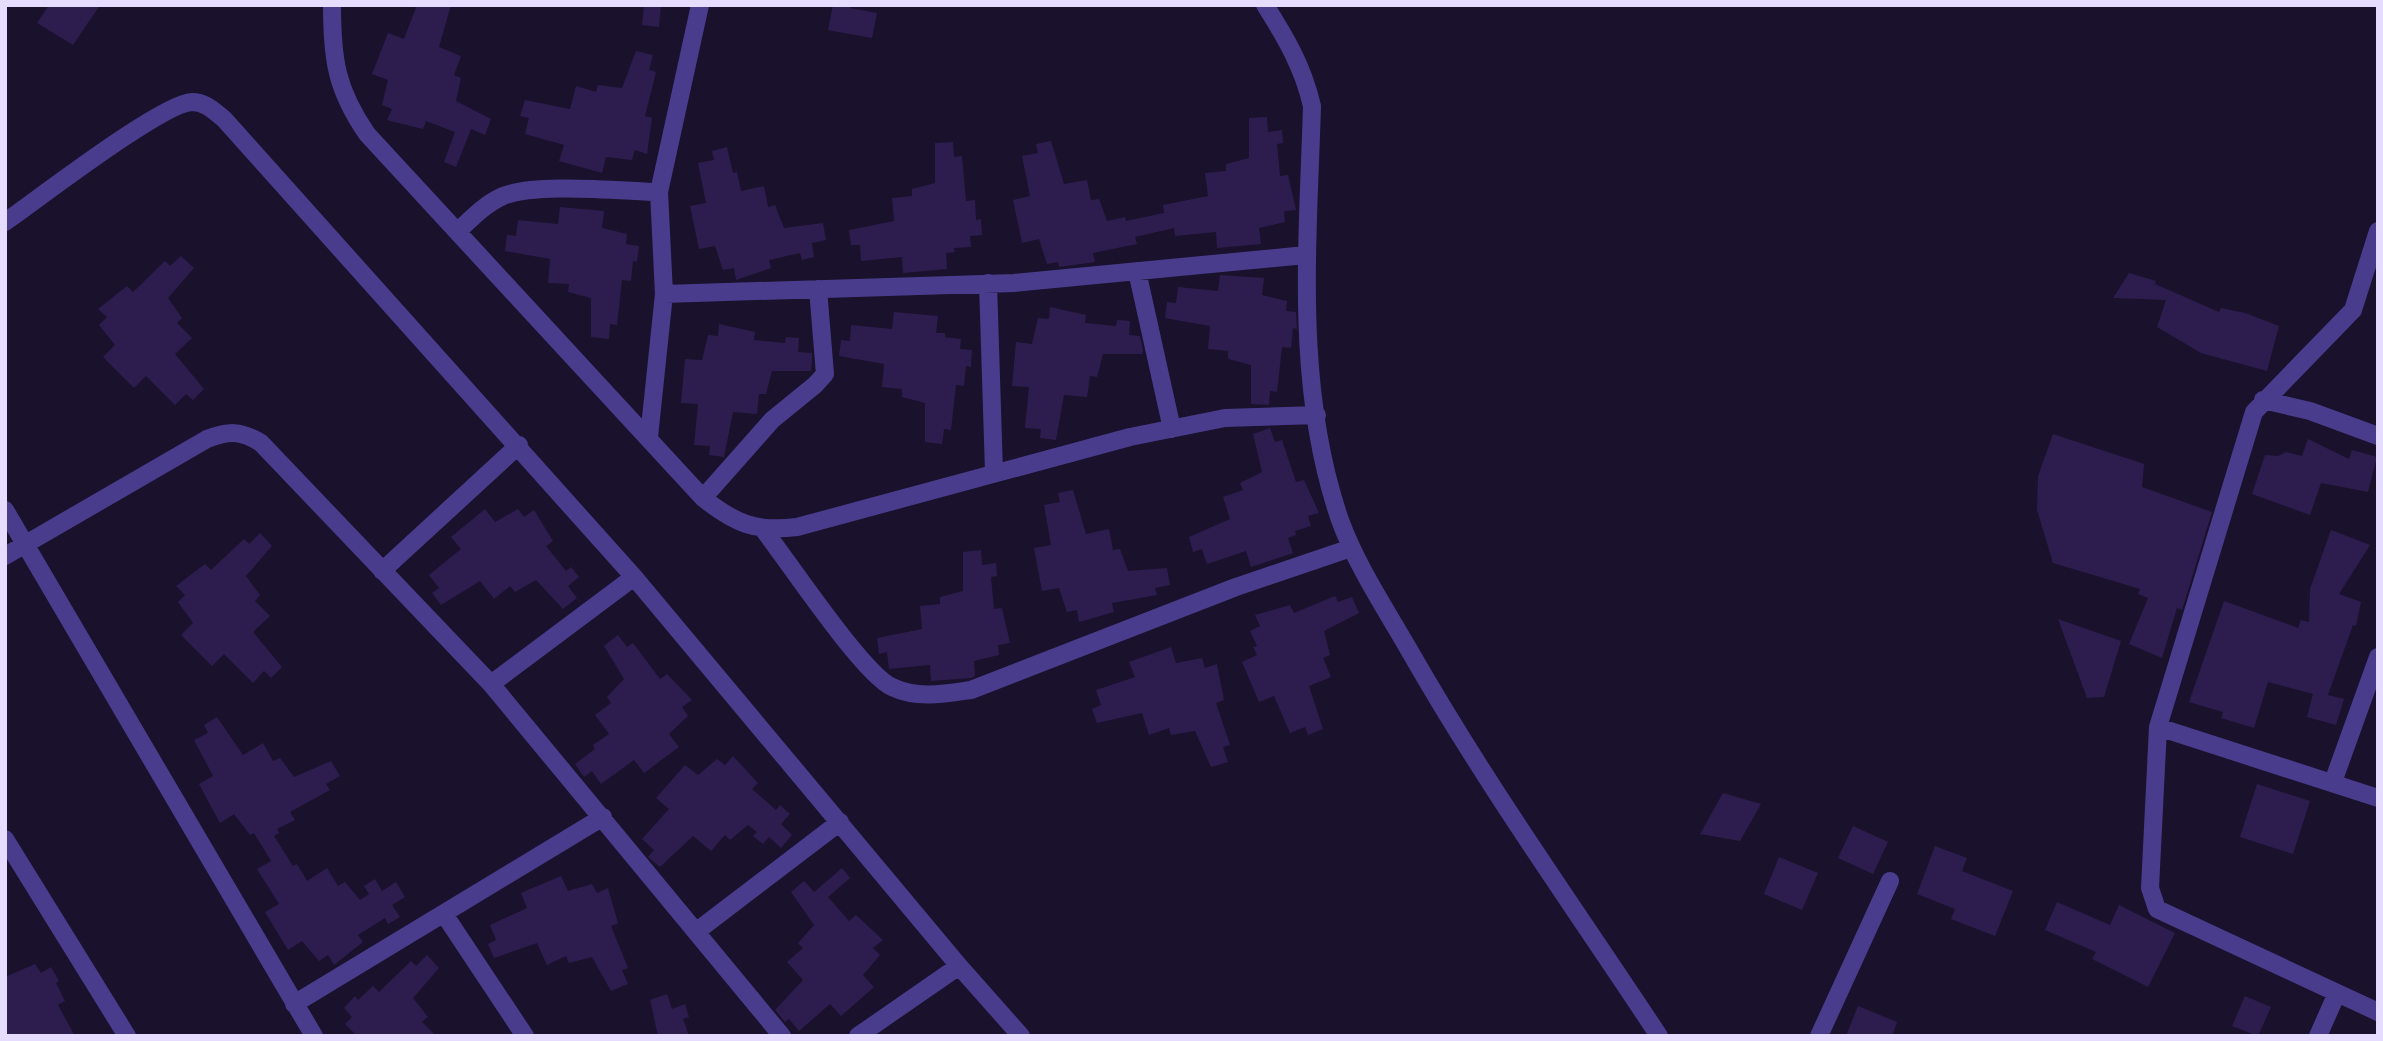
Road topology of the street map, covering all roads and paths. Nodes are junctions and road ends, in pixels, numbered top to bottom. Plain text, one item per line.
1 (332, 5) edge
2 (700, 5) edge
3 (1265, 5) edge
4 (659, 192) junction
5 (5, 222) edge
6 (457, 231) junction
7 (2376, 242) edge
8 (1306, 255) junction
9 (1137, 271) junction
10 (988, 283) junction
11 (818, 289) junction
12 (664, 294) junction
13 (2263, 400) junction
14 (1317, 415) junction
15 (1172, 429) junction
16 (2378, 436) edge
17 (649, 438) junction
18 (519, 445) junction
19 (994, 472) junction
20 (703, 498) junction
21 (5, 510) edge
22 (763, 529) junction
23 (26, 545) junction
24 (1352, 548) junction
25 (5, 556) edge
26 (382, 571) junction
27 (635, 577) junction
28 (2378, 657) edge
29 (491, 684) junction
30 (2158, 727) junction
31 (2333, 782) junction
32 (2378, 798) edge
33 (603, 817) junction
34 (841, 822) junction
35 (5, 839) edge
36 (1890, 881) dead end
37 (444, 914) junction
38 (696, 931) junction
39 (959, 966) junction
40 (2337, 993) junction
41 (294, 1004) junction
42 (2378, 1012) edge
43 (127, 1036) edge
44 (314, 1036) edge
45 (525, 1036) edge
46 (782, 1036) edge
47 (858, 1036) edge
48 (1021, 1036) edge
49 (1658, 1036) edge
50 (1819, 1036) edge
51 (2318, 1036) edge

1 - 6 street
2 - 4 street
3 - 8 street
4 - 6 street
4 - 12 street
5 - 18 street
6 - 17 street
7 - 13 street
8 - 9 street
8 - 14 street
9 - 10 street
9 - 15 street
10 - 11 street
10 - 19 street
11 - 12 street
11 - 20 street
12 - 17 street
13 - 16 street
13 - 30 street
14 - 15 street
14 - 24 street
15 - 19 street
17 - 20 street
18 - 26 street
18 - 27 street
19 - 22 street
20 - 22 street
21 - 23 street
22 - 24 street
23 - 25 street
23 - 26 street
23 - 41 street
24 - 49 street
26 - 29 street
27 - 29 street
27 - 34 street
28 - 31 street
29 - 33 street
30 - 31 street
30 - 40 street
31 - 32 street
33 - 37 street
33 - 38 street
34 - 38 street
34 - 39 street
35 - 43 street
36 - 50 street
37 - 41 street
37 - 45 street
38 - 46 street
39 - 47 street
39 - 48 street
40 - 42 street
40 - 51 street
41 - 44 street

